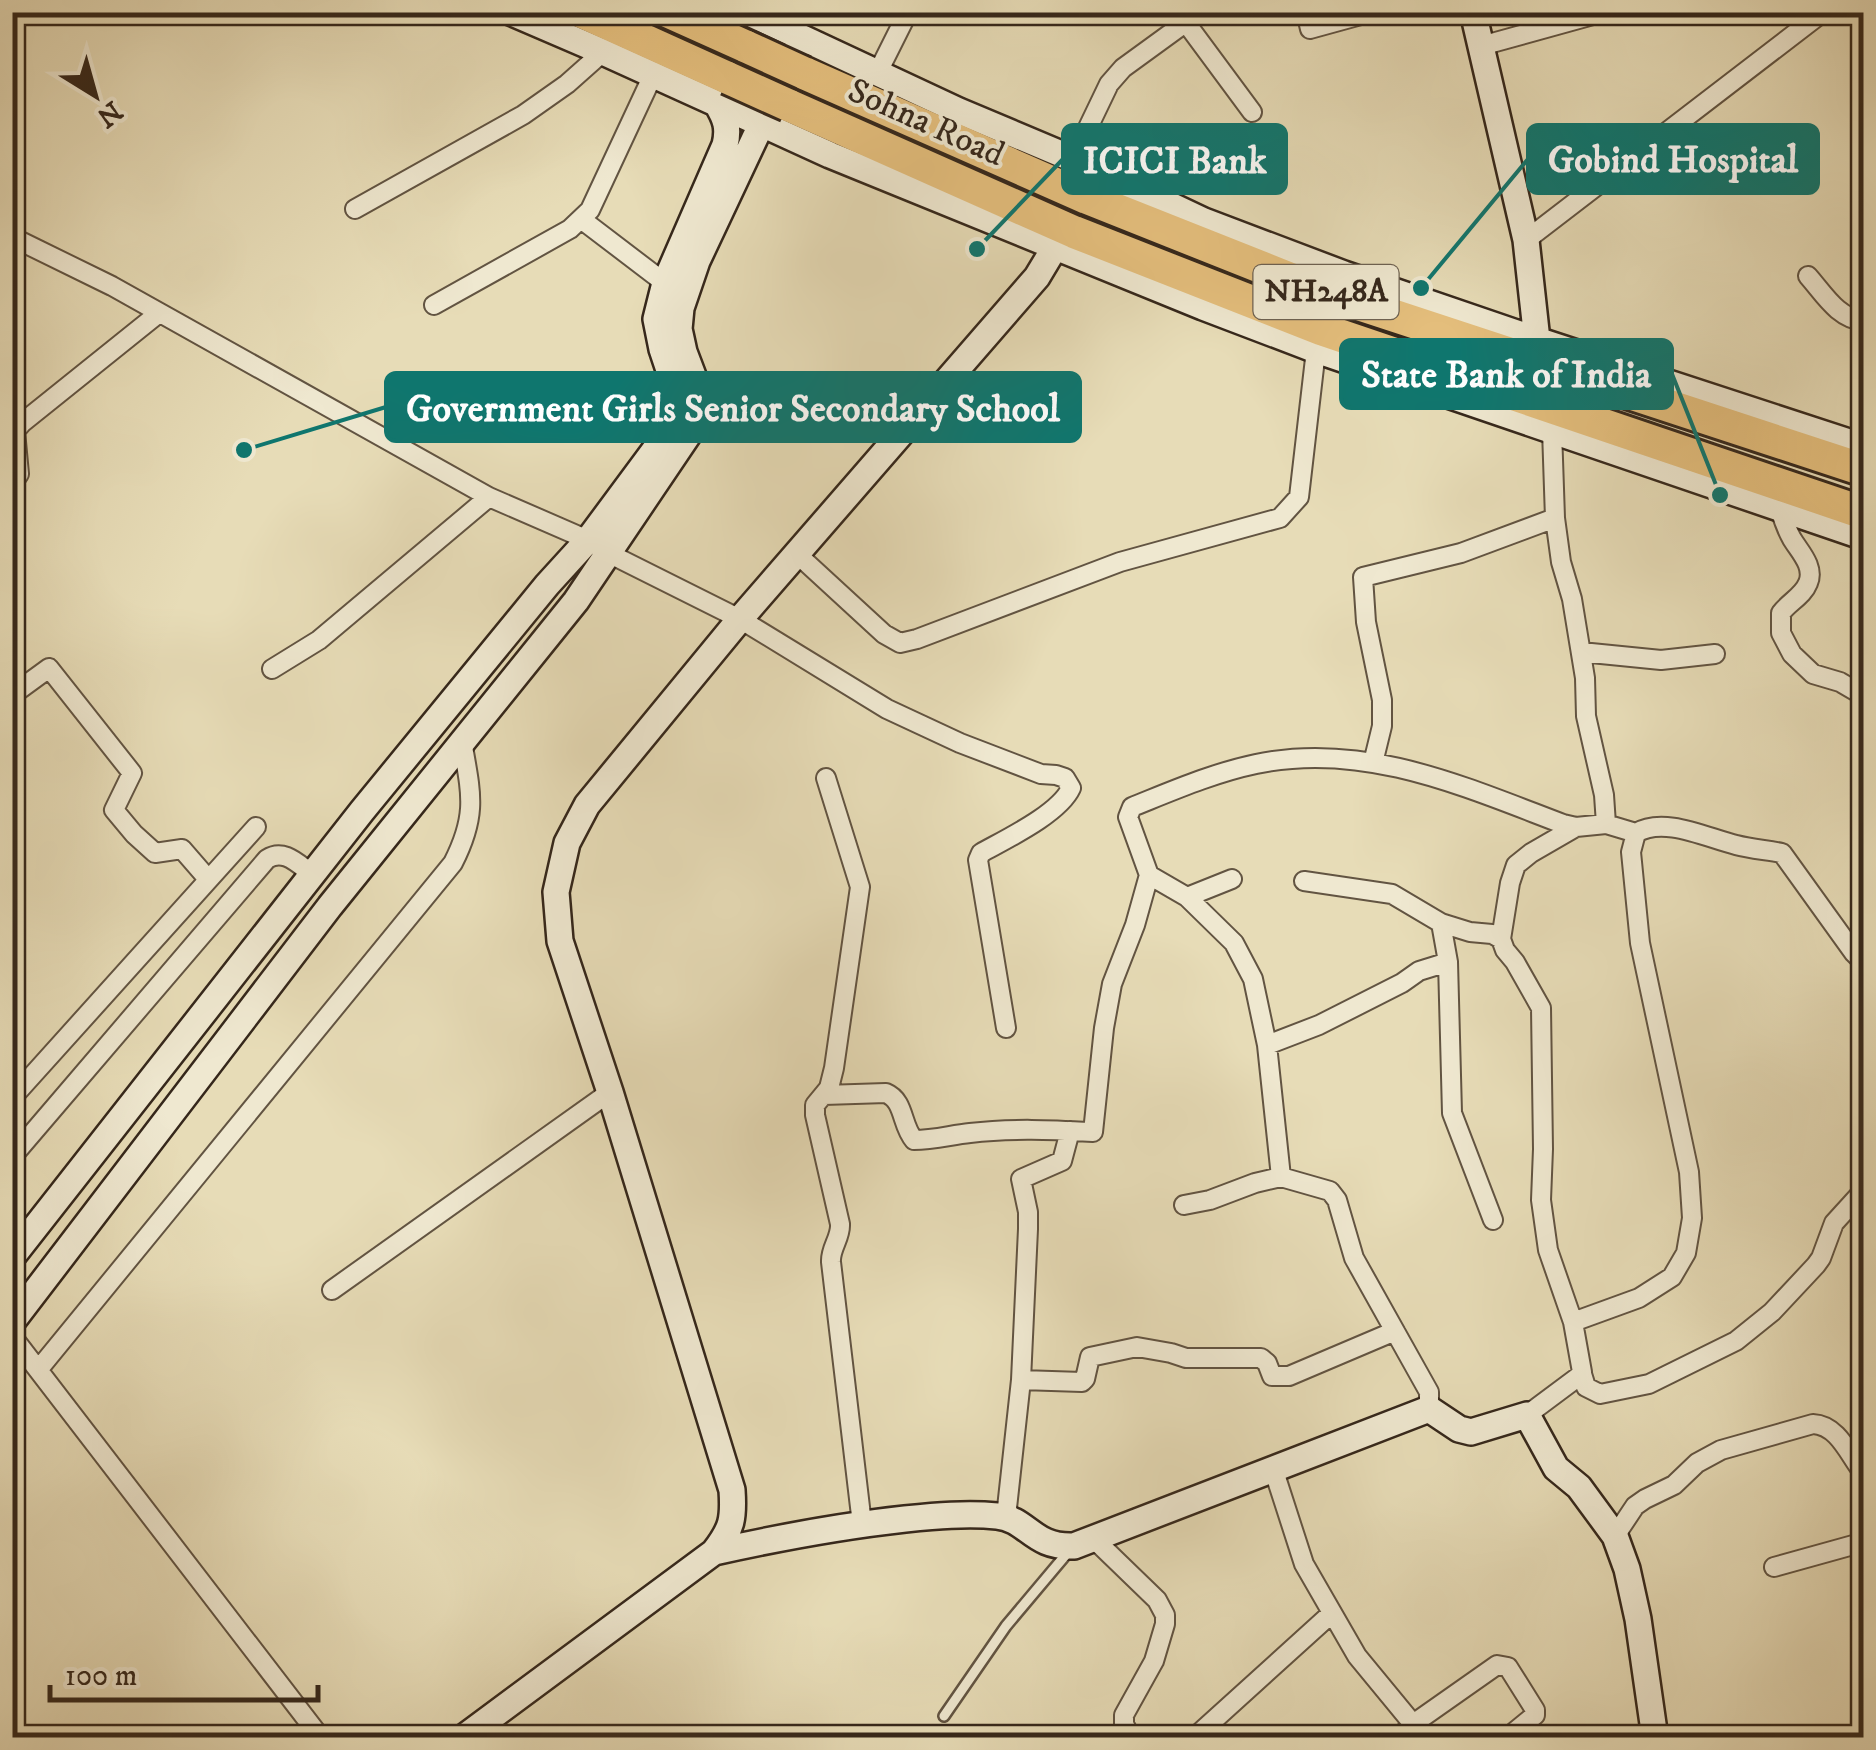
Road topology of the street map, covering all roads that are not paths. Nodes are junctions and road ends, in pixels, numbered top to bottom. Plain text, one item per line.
1 (510, 12) edge
2 (582, 12) edge
3 (670, 12) edge
4 (747, 12) edge
5 (908, 12) edge
6 (1306, 12) edge
7 (1372, 12) edge
8 (1473, 12) edge
9 (1604, 12) edge
10 (1824, 12) edge
11 (1188, 16) edge
12 (802, 38) junction
13 (1482, 46) junction
14 (602, 52) junction
15 (878, 72) junction
16 (653, 75) junction
17 (723, 91) junction
18 (1252, 112) dead end
19 (760, 124) junction
20 (1072, 159) junction
21 (355, 209) dead end
22 (581, 219) junction
23 (12, 237) edge
24 (1526, 240) junction
25 (1055, 247) junction
26 (1808, 276) dead end
27 (665, 283) junction
28 (434, 305) dead end
29 (159, 313) junction
30 (1864, 321) edge
31 (1537, 340) junction
32 (1316, 350) junction
33 (1552, 430) junction
34 (1864, 448) edge
35 (1864, 470) edge
36 (12, 484) edge
37 (489, 497) junction
38 (1780, 509) junction
39 (1864, 513) edge
40 (1555, 518) junction
41 (1864, 538) edge
42 (598, 546) junction
43 (797, 554) junction
44 (740, 619) junction
45 (1581, 652) junction
46 (1715, 654) dead end
47 (272, 668) dead end
48 (12, 695) edge
49 (1864, 696) edge
50 (462, 742) junction
51 (1373, 763) junction
52 (826, 778) dead end
53 (1606, 824) junction
54 (1576, 826) junction
55 (256, 827) dead end
56 (1636, 833) junction
57 (312, 874) junction
58 (1149, 875) junction
59 (1232, 879) dead end
60 (208, 880) junction
61 (1304, 881) dead end
62 (1187, 897) junction
63 (1441, 923) junction
64 (1501, 938) junction
65 (1448, 962) junction
66 (1864, 962) edge
67 (1006, 1028) dead end
68 (1267, 1044) junction
69 (610, 1092) junction
70 (824, 1095) junction
71 (12, 1098) edge
72 (1070, 1131) junction
73 (12, 1156) edge
74 (1281, 1177) junction
75 (1864, 1190) edge
76 (1184, 1205) dead end
77 (1492, 1220) dead end
78 (12, 1258) edge
79 (332, 1290) dead end
80 (14, 1318) edge
81 (1572, 1322) junction
82 (1395, 1331) junction
83 (38, 1370) junction
84 (1582, 1374) junction
85 (1021, 1380) junction
86 (1429, 1409) junction
87 (1528, 1415) junction
88 (1274, 1468) junction
89 (1859, 1468) dead end
90 (1006, 1517) junction
91 (862, 1524) junction
92 (1615, 1536) junction
93 (1084, 1542) junction
94 (1864, 1542) edge
95 (714, 1552) junction
96 (1774, 1567) dead end
97 (1332, 1614) junction
98 (944, 1716) dead end
99 (1413, 1724) junction
100 (321, 1738) edge
101 (463, 1738) edge
102 (1131, 1738) edge
103 (1194, 1738) edge
104 (1398, 1738) edge
105 (1507, 1738) edge
106 (1655, 1738) edge

1 - 14 street
2 - 17 highway, Sohna Road / NH248A
3 - 35 highway, Sohna Road / NH248A, bridge
4 - 12 street
5 - 15 street
6 - 7 street
8 - 13 street
9 - 13 street
10 - 24 street
11 - 18 street
11 - 20 street
12 - 15 street
12 - 19 street
13 - 24 street
14 - 16 street
14 - 21 street
15 - 20 street
16 - 17 street
16 - 22 street
17 - 19 street
17 - 27 street
17 - 39 highway, Sohna Road / NH248A, bridge
19 - 25 street
19 - 42 street
20 - 31 street
22 - 27 street
22 - 28 street
23 - 29 street
24 - 31 street
25 - 32 street
25 - 43 street
26 - 30 street
27 - 42 street
29 - 36 street
29 - 37 street
31 - 34 street
32 - 33 street
32 - 43 street
33 - 38 street
33 - 40 street
37 - 42 street
37 - 47 street
38 - 41 street
38 - 49 street
40 - 45 street
40 - 51 street
42 - 44 street
42 - 50 street
42 - 57 street
43 - 44 street
44 - 67 street
44 - 69 street
45 - 46 street
45 - 53 street
48 - 60 street
50 - 80 street
50 - 83 street
51 - 54 street
51 - 58 street
52 - 70 street
53 - 54 street
53 - 56 street
54 - 64 street
55 - 60 street
56 - 66 street
56 - 81 street
57 - 73 street
57 - 78 street
58 - 62 street
58 - 72 street
59 - 62 street
60 - 71 street
61 - 63 street
62 - 68 street
63 - 64 street
63 - 65 street
64 - 81 street
65 - 68 street
65 - 77 street
68 - 74 street
69 - 79 street
69 - 95 street
70 - 72 street
70 - 91 street
72 - 85 street
74 - 76 street
74 - 82 street
75 - 84 street
80 - 83 street
81 - 84 street
82 - 85 street
82 - 86 street
83 - 100 street
84 - 87 street
85 - 90 street
86 - 87 street
86 - 88 street
87 - 92 street
88 - 93 street
88 - 97 street
89 - 92 street
90 - 91 street
90 - 93 street
91 - 95 street
92 - 106 street
93 - 98 lane
93 - 102 street
94 - 96 street
95 - 101 street
97 - 99 street
97 - 103 street
99 - 104 street
99 - 105 street

